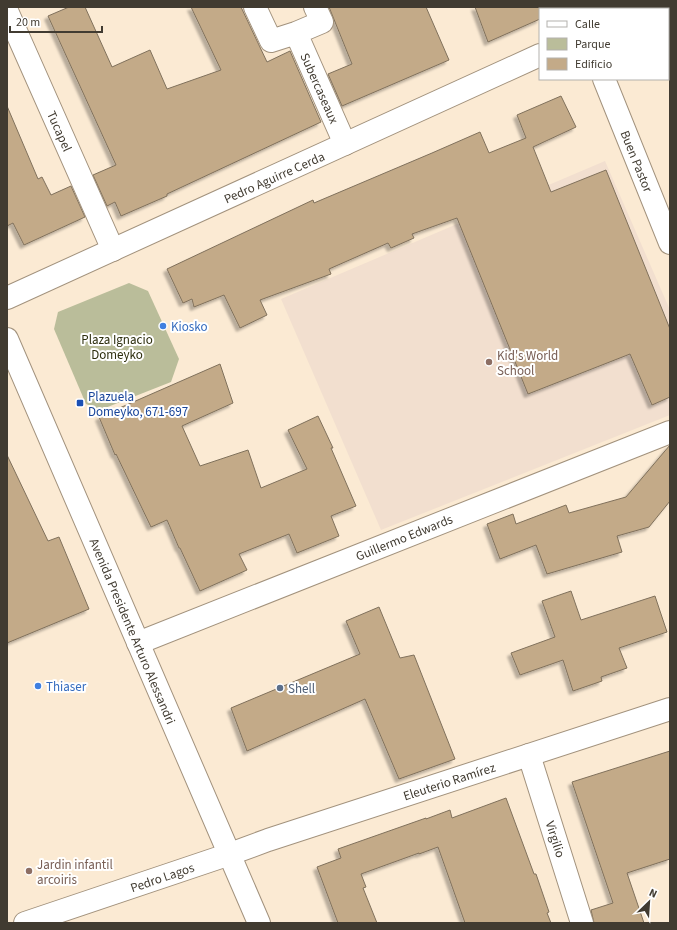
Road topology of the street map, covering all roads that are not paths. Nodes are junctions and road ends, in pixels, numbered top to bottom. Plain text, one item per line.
1 (255, 7) edge
2 (315, 7) edge
3 (7, 11) edge
4 (296, 33) junction
5 (539, 55) edge
6 (604, 80) edge
7 (345, 144) junction
8 (670, 243) edge
9 (113, 250) junction
10 (7, 298) edge
11 (7, 339) edge
12 (670, 432) edge
13 (138, 643) junction
14 (670, 709) edge
15 (529, 755) junction
16 (230, 854) junction
17 (25, 923) edge
18 (260, 923) edge
19 (582, 923) edge

1 - 4 street
2 - 4 street
3 - 9 street, Tucapel
4 - 7 street, Subercaseaux
5 - 7 street, Pedro Aguirre Cerda
6 - 8 street, Buen Pastor
7 - 9 street, Pedro Aguirre Cerda
9 - 10 street, Pedro Aguirre Cerda
11 - 13 street, Avenida Presidente Arturo Alessandri
12 - 13 street, Guillermo Edwards
13 - 16 street, Avenida Presidente Arturo Alessandri
14 - 15 street, Eleuterio Ramírez
15 - 16 street, Eleuterio Ramírez
15 - 19 street, Virgilio
16 - 17 street, Pedro Lagos
16 - 18 street, Avenida Presidente Arturo Alessandri

